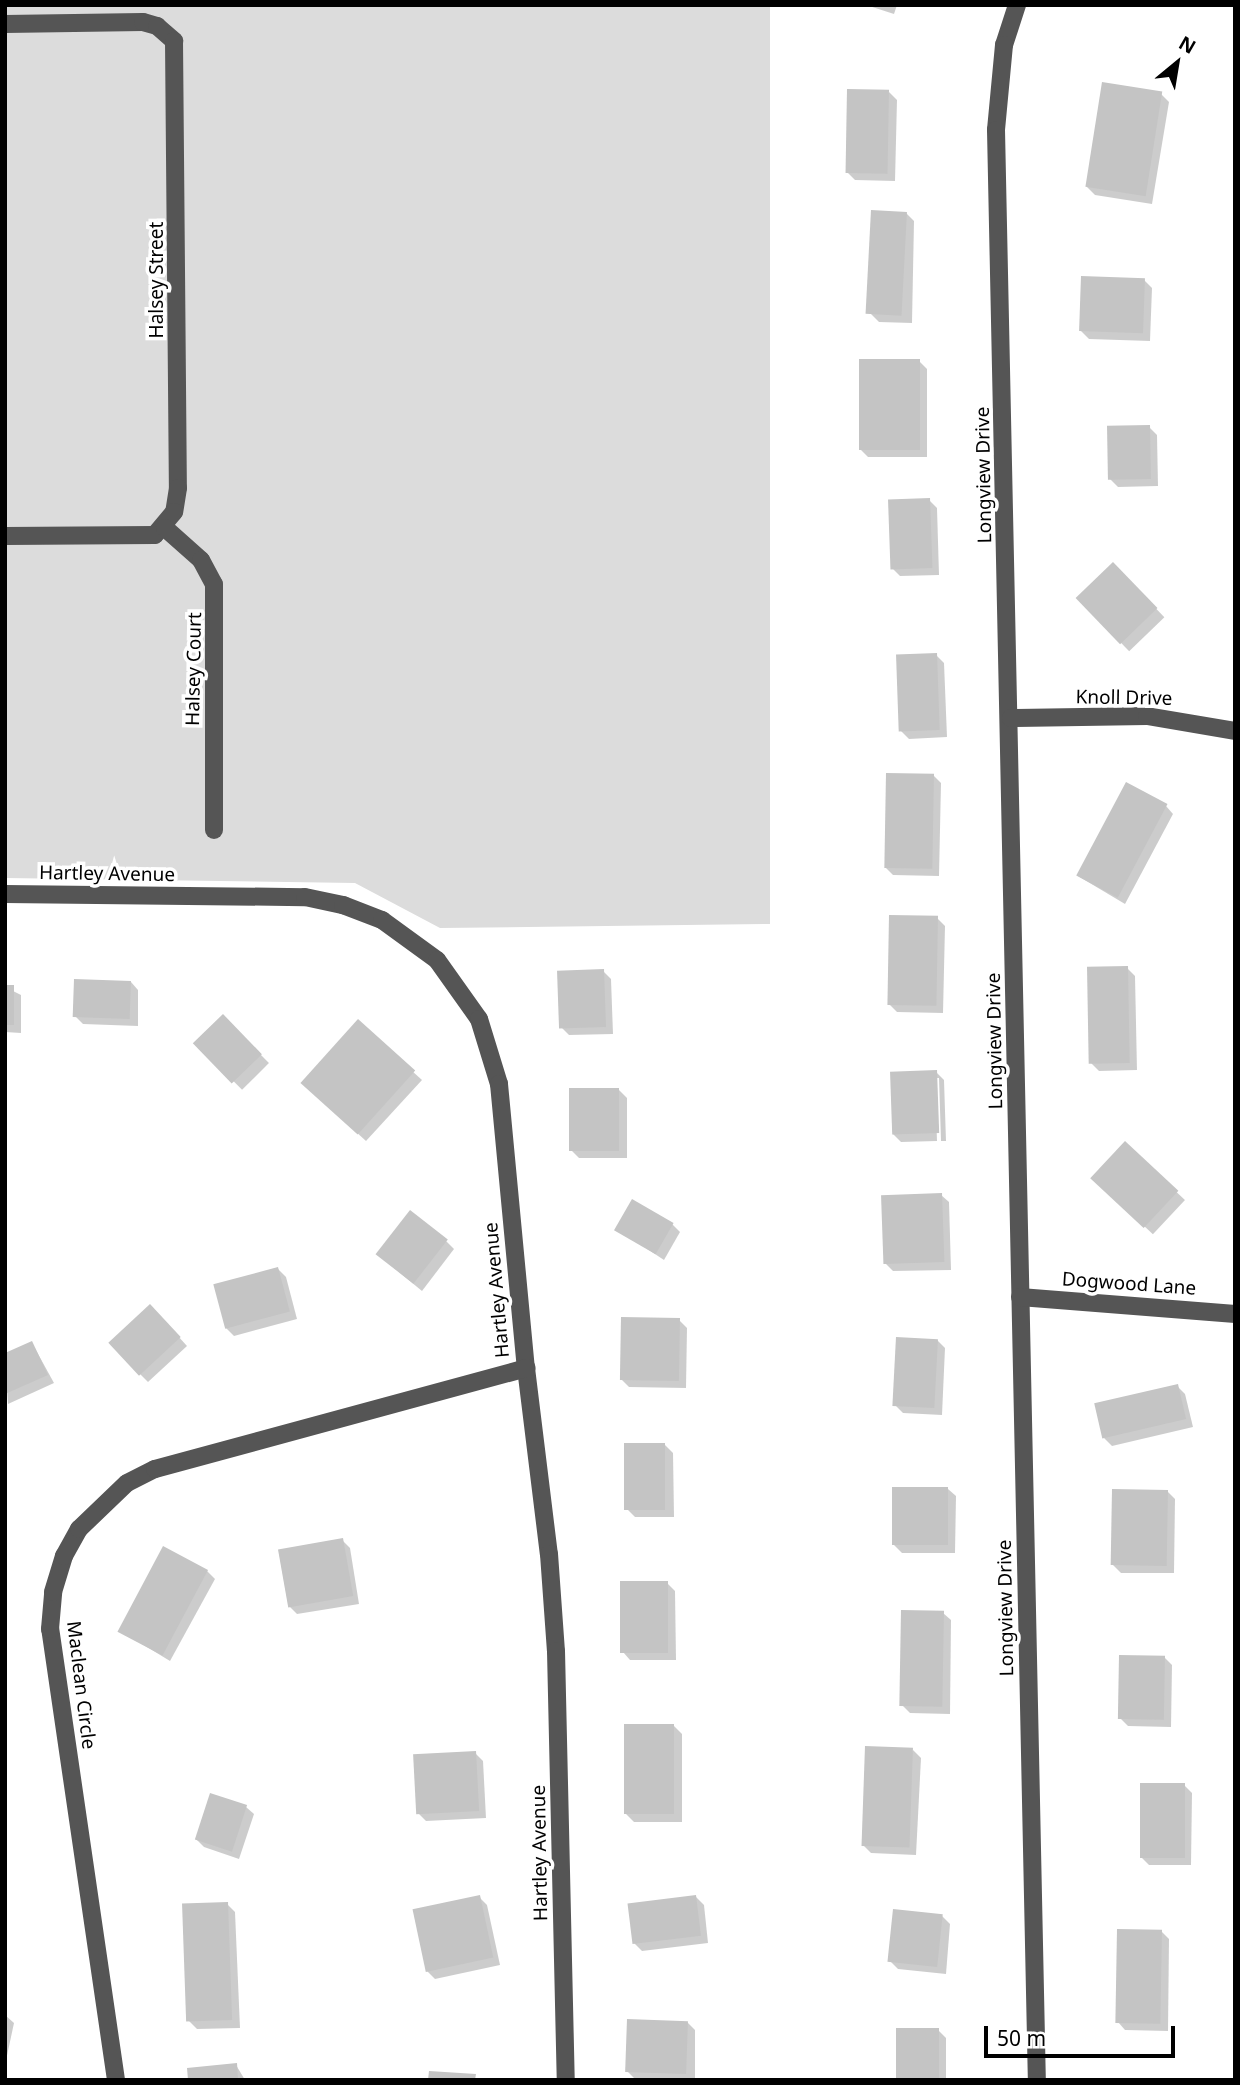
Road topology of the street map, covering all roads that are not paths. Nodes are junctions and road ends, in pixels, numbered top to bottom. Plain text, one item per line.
1 (1017, 5) edge
2 (5, 24) edge
3 (166, 527) junction
4 (5, 537) edge
5 (1011, 718) junction
6 (1235, 731) edge
7 (214, 830) dead end
8 (5, 894) edge
9 (1020, 1297) junction
10 (1235, 1314) edge
11 (526, 1368) junction
12 (116, 2080) edge
13 (566, 2080) edge
14 (1037, 2080) edge

1 - 5 street, Longview Drive
2 - 3 street, Halsey Street
3 - 4 street
3 - 7 street, Halsey Court
5 - 6 street, Knoll Drive
5 - 9 street, Longview Drive
8 - 11 street, Hartley Avenue
9 - 10 street, Dogwood Lane
9 - 14 street, Longview Drive
11 - 12 street, Maclean Circle
11 - 13 street, Hartley Avenue

